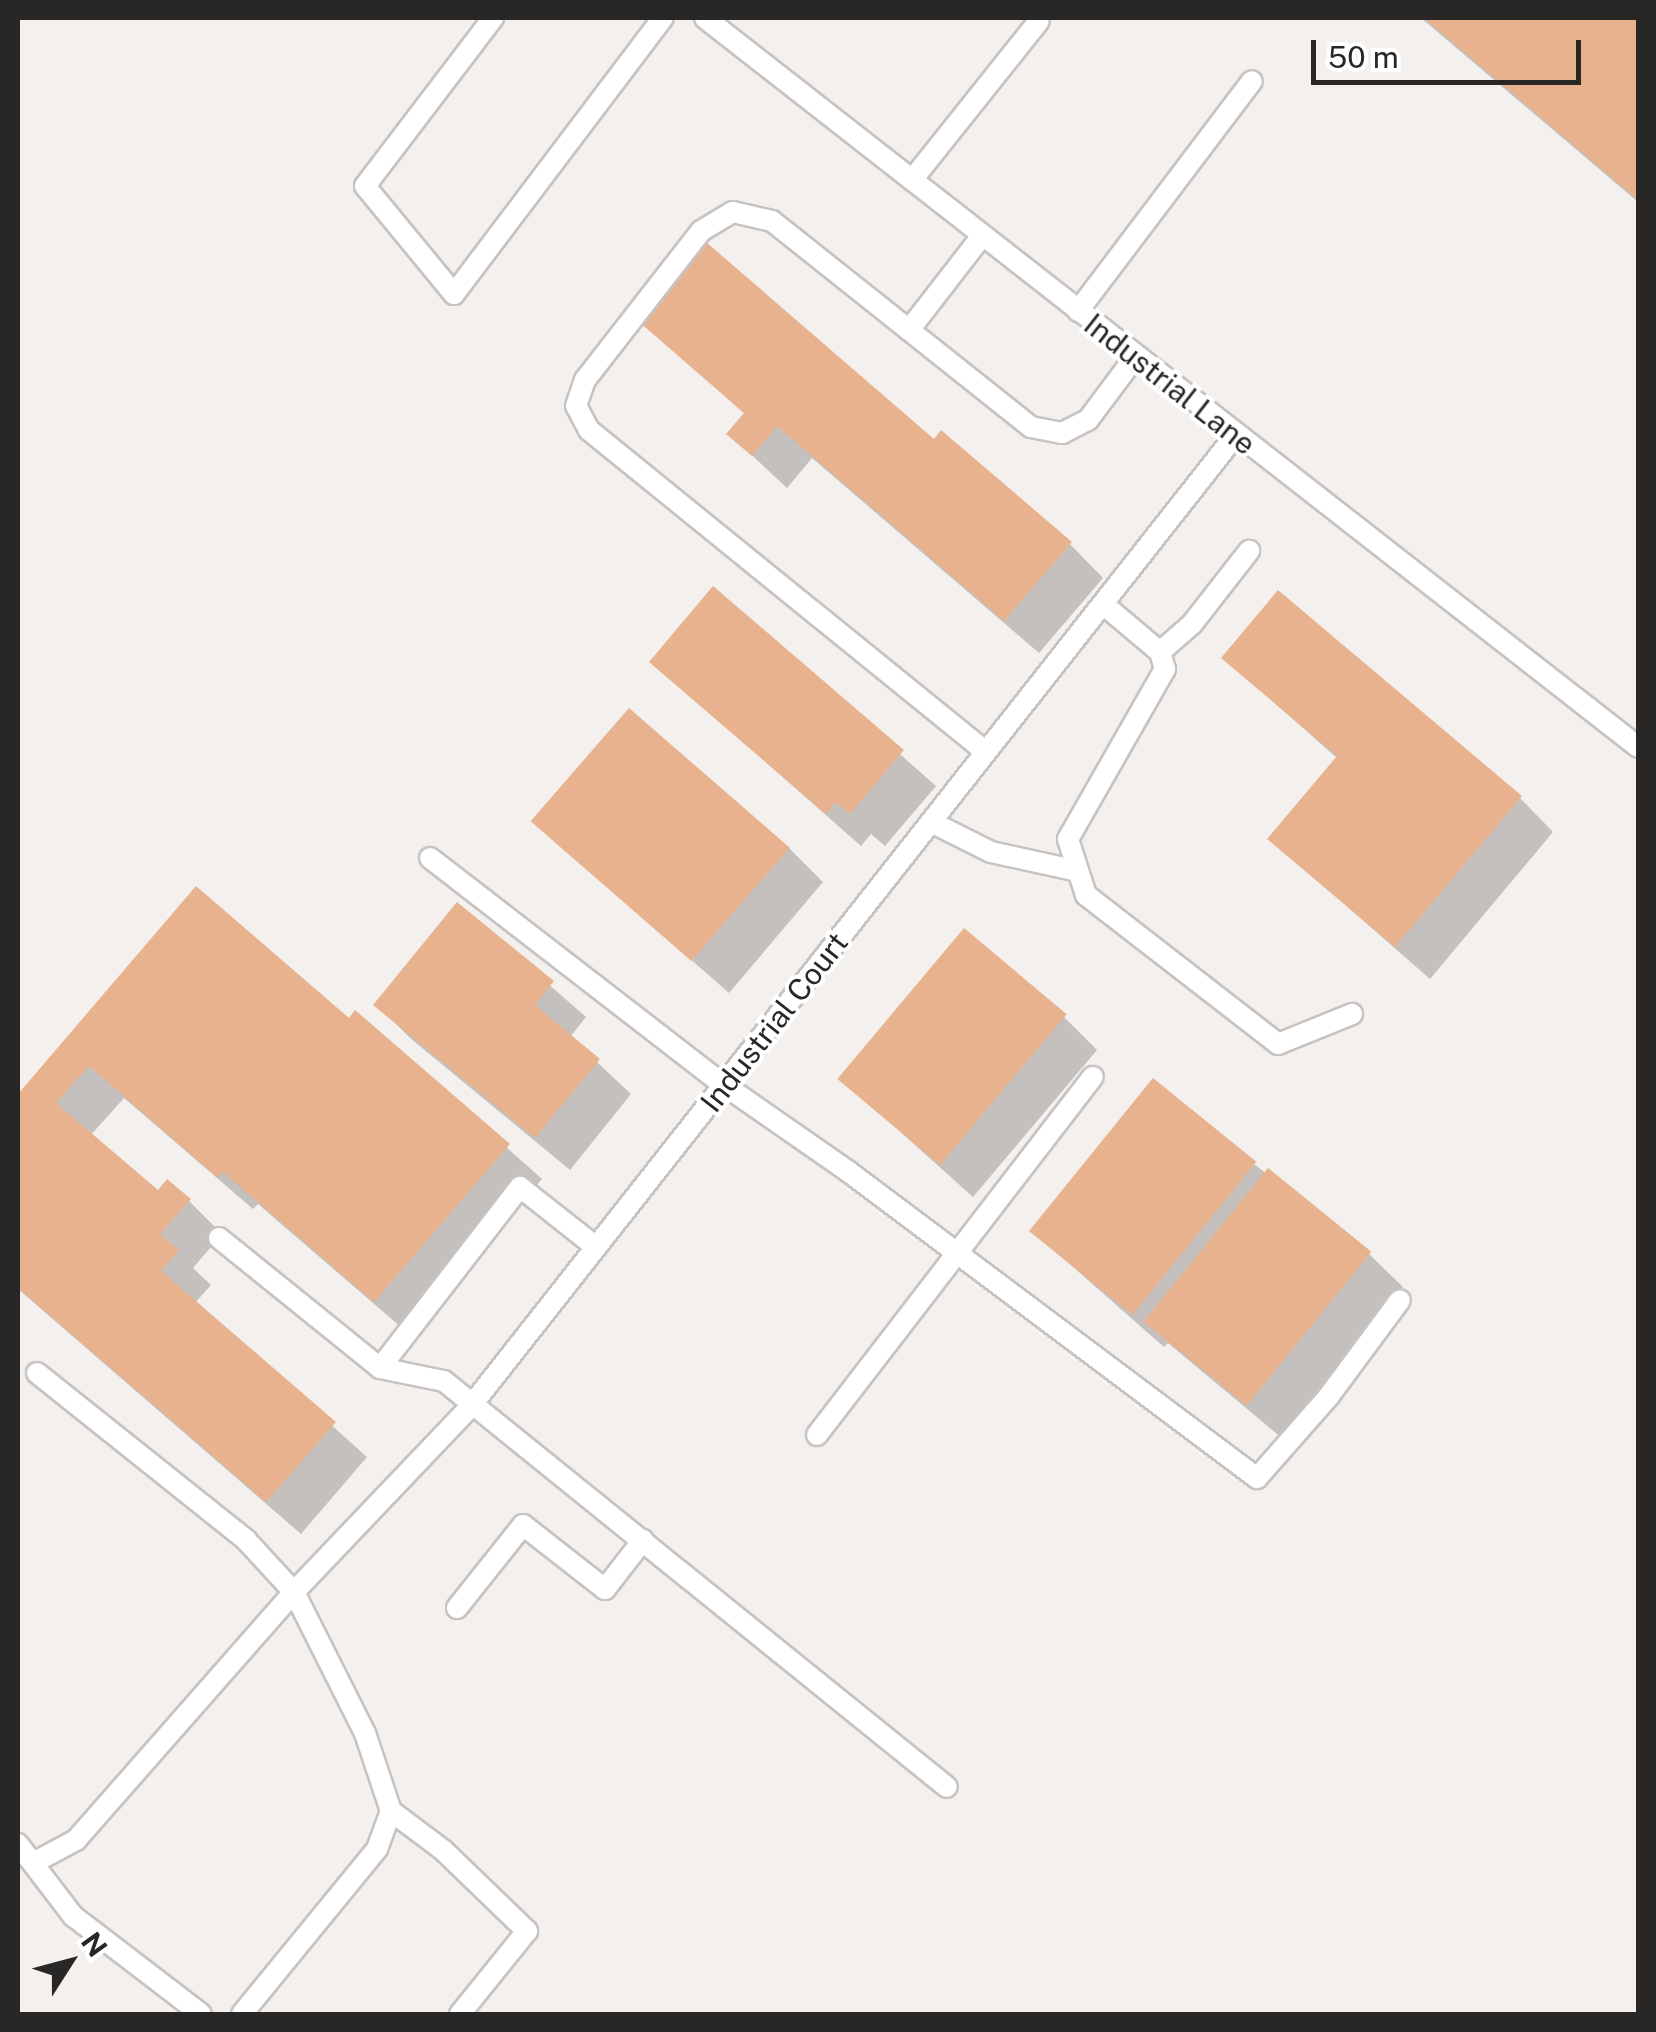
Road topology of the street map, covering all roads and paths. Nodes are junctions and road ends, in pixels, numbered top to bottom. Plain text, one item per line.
1 (493, 18) edge
2 (663, 18) edge
3 (706, 18) edge
4 (1039, 21) dead end
5 (1252, 81) dead end
6 (912, 180) junction
7 (982, 236) junction
8 (1078, 311) junction
9 (908, 330) junction
10 (1136, 357) junction
11 (1235, 436) junction
12 (1249, 550) dead end
13 (1103, 604) junction
14 (1160, 652) junction
15 (1638, 747) edge
16 (986, 752) junction
17 (931, 822) junction
18 (430, 858) dead end
19 (1078, 871) junction
20 (1352, 1014) dead end
21 (1093, 1077) dead end
22 (724, 1085) junction
23 (218, 1238) dead end
24 (596, 1247) junction
25 (957, 1254) junction
26 (1400, 1300) dead end
27 (380, 1368) junction
28 (37, 1373) dead end
29 (471, 1406) junction
30 (817, 1435) dead end
31 (643, 1540) junction
32 (294, 1592) junction
33 (456, 1608) dead end
34 (947, 1787) dead end
35 (391, 1811) junction
36 (18, 1844) edge
37 (35, 1862) junction
38 (200, 2014) edge
39 (242, 2014) edge
40 (460, 2014) edge

1 - 2 lane
3 - 6 lane, Industrial Lane
4 - 6 lane
5 - 8 lane
6 - 7 lane, Industrial Lane
7 - 8 lane, Industrial Lane
7 - 9 lane
8 - 10 lane, Industrial Lane
9 - 10 lane
9 - 16 lane
10 - 11 lane, Industrial Lane
11 - 13 lane, Industrial Court
11 - 15 lane, Industrial Lane
12 - 14 lane
13 - 14 lane
13 - 16 lane, Industrial Court
14 - 19 lane
16 - 17 lane, Industrial Court
17 - 19 lane
17 - 22 lane, Industrial Court
18 - 22 lane
19 - 20 lane
21 - 25 lane
22 - 24 lane, Industrial Court
22 - 25 lane
23 - 27 lane
24 - 27 lane
24 - 29 lane, Industrial Court
25 - 26 lane
25 - 30 lane
27 - 29 lane
28 - 32 lane
29 - 31 lane
29 - 32 lane, Industrial Court
31 - 33 lane
31 - 34 lane
32 - 35 lane
32 - 37 lane, Industrial Court
35 - 39 lane
35 - 40 lane
36 - 37 lane
37 - 38 lane

